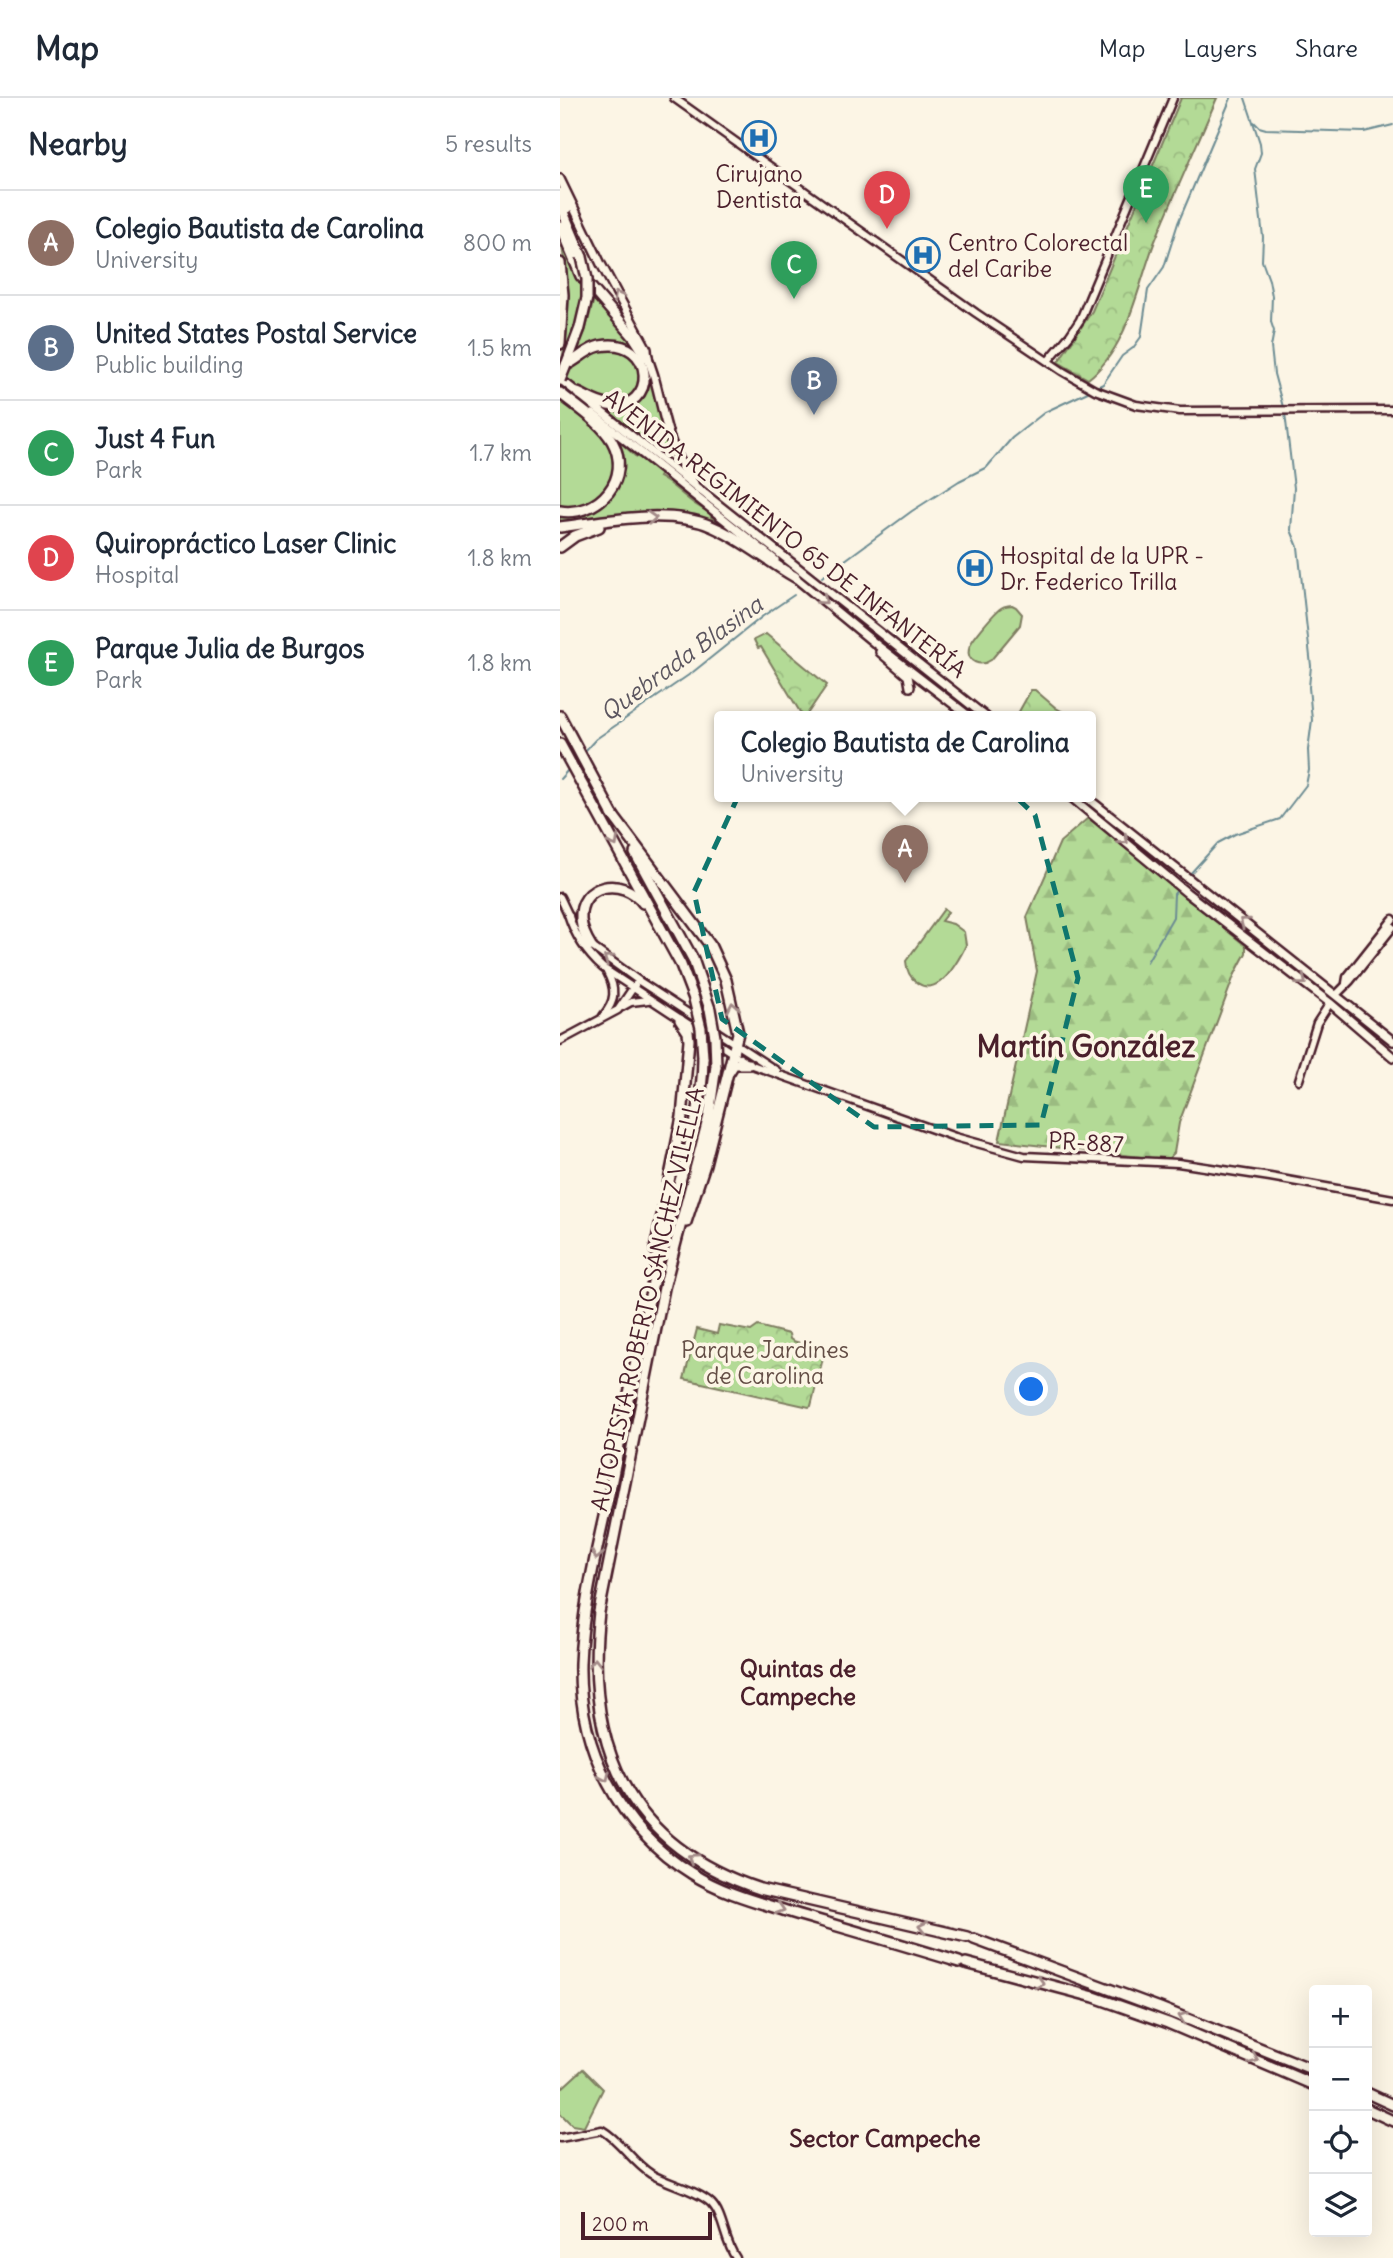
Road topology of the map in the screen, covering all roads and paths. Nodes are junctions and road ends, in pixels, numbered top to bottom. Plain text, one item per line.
1 (674, 98) edge
2 (1173, 98) edge
3 (560, 178) edge
4 (560, 193) edge
5 (560, 205) edge
6 (560, 226) edge
7 (574, 237) junction
8 (560, 263) edge
9 (560, 344) edge
10 (648, 357) junction
11 (1048, 361) junction
12 (566, 365) junction
13 (560, 380) edge
14 (560, 387) edge
15 (560, 393) edge
16 (578, 393) junction
17 (1393, 410) edge
18 (701, 492) junction
19 (560, 510) edge
20 (626, 520) junction
21 (560, 527) edge
22 (560, 547) edge
23 (795, 577) junction
24 (877, 645) junction
25 (910, 687) dead end
26 (962, 711) edge
27 (978, 711) edge
28 (560, 716) edge
29 (560, 744) edge
30 (1077, 802) edge
31 (1092, 802) edge
32 (612, 814) junction
33 (560, 897) edge
34 (568, 914) junction
35 (653, 914) junction
36 (1393, 919) edge
37 (1389, 930) edge
38 (591, 946) junction
39 (606, 971) junction
40 (639, 981) junction
41 (633, 989) junction
42 (1336, 995) junction
43 (650, 1000) junction
44 (1330, 1003) junction
45 (618, 1010) junction
46 (680, 1020) junction
47 (597, 1021) junction
48 (560, 1041) edge
49 (1393, 1041) edge
50 (733, 1049) junction
51 (1392, 1057) edge
52 (749, 1064) junction
53 (728, 1074) junction
54 (788, 1077) junction
55 (1299, 1080) dead end
56 (1393, 1199) edge
57 (669, 1270) junction
58 (641, 1338) junction
59 (1309, 2068) edge
60 (1309, 2083) edge
61 (1372, 2095) edge
62 (1393, 2105) edge
63 (1371, 2111) edge
64 (1393, 2121) edge
65 (560, 2138) edge
66 (736, 2258) edge

1 - 11 street
2 - 11 street
10 -> 3 main road
4 - 7 highway
5 - 7 highway
6 - 10 highway
7 - 12 highway, bridge
8 - 9 highway
10 - 18 main road
11 - 17 street
12 - 13 highway, bridge
12 - 16 highway
13 - 16 main road, AVENIDA REGIMIENTO 65 DE INFANTERÍA
14 - 23 main road, AVENIDA REGIMIENTO 65 DE INFANTERÍA
15 - 19 highway
16 - 18 main road, AVENIDA REGIMIENTO 65 DE INFANTERÍA
18 - 27 main road, AVENIDA REGIMIENTO 65 DE INFANTERÍA
20 - 21 highway
20 - 22 highway
20 -> 23 highway
23 -> 24 main road, AVENIDA REGIMIENTO 65 DE INFANTERÍA
24 - 25 main road
24 - 26 main road, AVENIDA REGIMIENTO 65 DE INFANTERÍA
28 - 32 highway, AUTOPISTA ROBERTO SÁNCHEZ VILELLA
29 -> 35 highway, AUTOPISTA ROBERTO SÁNCHEZ VILELLA
30 -> 44 main road
42 -> 31 main road
50 -> 32 highway
32 - 57 highway, AUTOPISTA ROBERTO SÁNCHEZ VILELLA, bridge
33 - 34 street, PR-887
34 - 38 street, PR-887
34 - 39 street, PR-887
35 - 38 highway
35 - 58 highway, AUTOPISTA ROBERTO SÁNCHEZ VILELLA, bridge
36 - 37 street
37 - 42 street
40 -> 38 street, PR-887
39 - 41 street, PR-887
39 - 47 street
40 - 41 street
40 - 50 street, PR-887
41 - 43 street, PR-887
41 - 45 street
42 - 49 main road
43 - 45 street
43 - 46 street, PR-887
44 - 51 main road
44 - 55 street
45 - 47 street
46 - 50 street, PR-887
46 - 58 highway
47 - 48 street
50 - 52 street, PR-887
50 - 53 highway
50 - 54 street, PR-887
52 - 53 highway
52 - 54 street, PR-887
53 - 57 highway
54 - 56 street, PR-887
59 -> 57 highway, AUTOPISTA ROBERTO SÁNCHEZ VILELLA
58 -> 60 highway, AUTOPISTA ROBERTO SÁNCHEZ VILELLA
61 - 62 highway
63 - 64 highway
65 - 66 street

